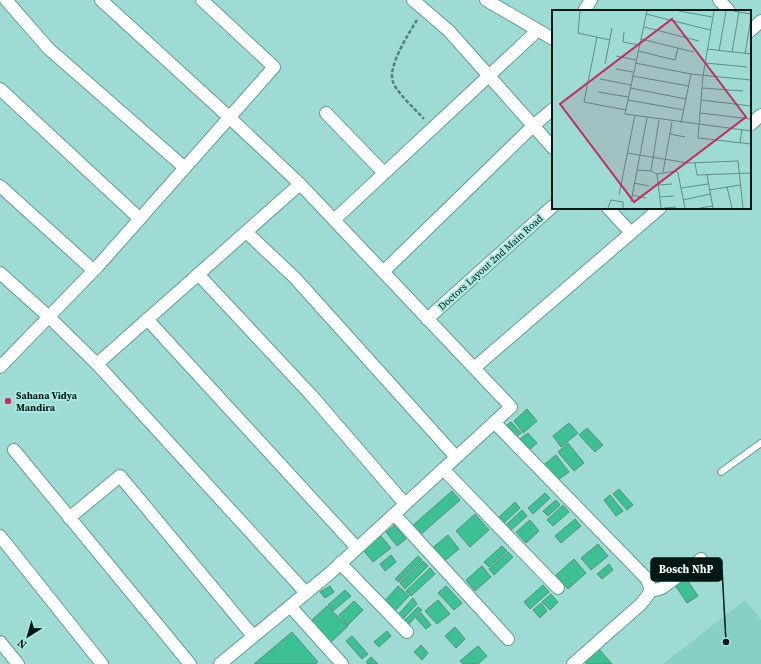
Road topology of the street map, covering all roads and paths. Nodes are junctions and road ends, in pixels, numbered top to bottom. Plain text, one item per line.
1 (6, 0) edge
2 (101, 0) edge
3 (202, 0) edge
4 (413, 0) edge
5 (486, 0) edge
6 (591, 0) edge
7 (719, 0) edge
8 (423, 9) junction
9 (585, 10) edge
10 (728, 10) edge
11 (761, 21) edge
12 (538, 30) junction
13 (751, 30) edge
14 (552, 38) edge
15 (489, 76) junction
16 (0, 89) edge
17 (552, 109) edge
18 (326, 113) dead end
19 (761, 115) edge
20 (230, 118) junction
21 (751, 125) edge
22 (533, 126) junction
23 (433, 128) junction
24 (552, 147) edge
25 (185, 168) junction
26 (384, 173) junction
27 (300, 184) junction
28 (0, 186) edge
29 (552, 207) edge
30 (609, 209) edge
31 (659, 209) edge
32 (140, 219) junction
33 (334, 220) junction
34 (246, 232) junction
35 (631, 233) junction
36 (93, 270) junction
37 (383, 272) junction
38 (0, 273) edge
39 (198, 274) junction
40 (49, 317) junction
41 (147, 319) junction
42 (427, 319) junction
43 (96, 364) junction
44 (0, 367) edge
45 (474, 368) junction
46 (494, 422) junction
47 (761, 443) edge
48 (14, 450) dead end
49 (456, 457) junction
50 (443, 469) junction
51 (721, 472) dead end
52 (405, 504) junction
53 (394, 514) junction
54 (69, 518) junction
55 (0, 536) edge
56 (357, 548) junction
57 (701, 559) dead end
58 (340, 563) junction
59 (558, 588) dead end
60 (651, 591) junction
61 (306, 593) junction
62 (290, 606) junction
63 (407, 632) dead end
64 (253, 636) junction
65 (508, 639) dead end
66 (0, 642) edge
67 (226, 662) edge
68 (18, 664) edge
69 (102, 664) edge
70 (190, 664) edge
71 (342, 664) edge
72 (573, 664) edge

1 - 25 street
2 - 20 street
3 - 20 street
4 - 8 street
5 - 12 street
6 - 9 street
7 - 10 street
8 - 15 street
8 - 23 path
11 - 13 street
12 - 14 street
12 - 15 street
15 - 22 street
15 - 23 street
16 - 32 street
17 - 22 street
18 - 26 street
19 - 21 street
20 - 25 street
20 - 27 street
22 - 24 street
22 - 37 street
23 - 26 street
25 - 32 street
26 - 33 street
27 - 33 street
27 - 34 street
28 - 36 street
29 - 42 street, Doctors Layout 2nd Main Road
30 - 35 street
31 - 35 street
32 - 36 street
33 - 37 street
34 - 39 street
34 - 49 street
35 - 45 street
36 - 40 street
37 - 42 street
38 - 40 street
39 - 41 street
39 - 52 street
40 - 43 street
40 - 44 street
41 - 43 street
41 - 56 street
42 - 45 street
43 - 61 street
45 - 46 street
46 - 49 street
46 - 60 street
47 - 51 lane
48 - 54 street
49 - 50 street
50 - 52 street
50 - 59 street
52 - 53 street
53 - 56 street
53 - 65 street
54 - 64 street
54 - 70 street
55 - 69 street
56 - 58 street
57 - 60 street
58 - 61 street
58 - 63 street
60 - 72 street
61 - 62 street
62 - 64 street
62 - 71 street
64 - 67 street
66 - 68 street

